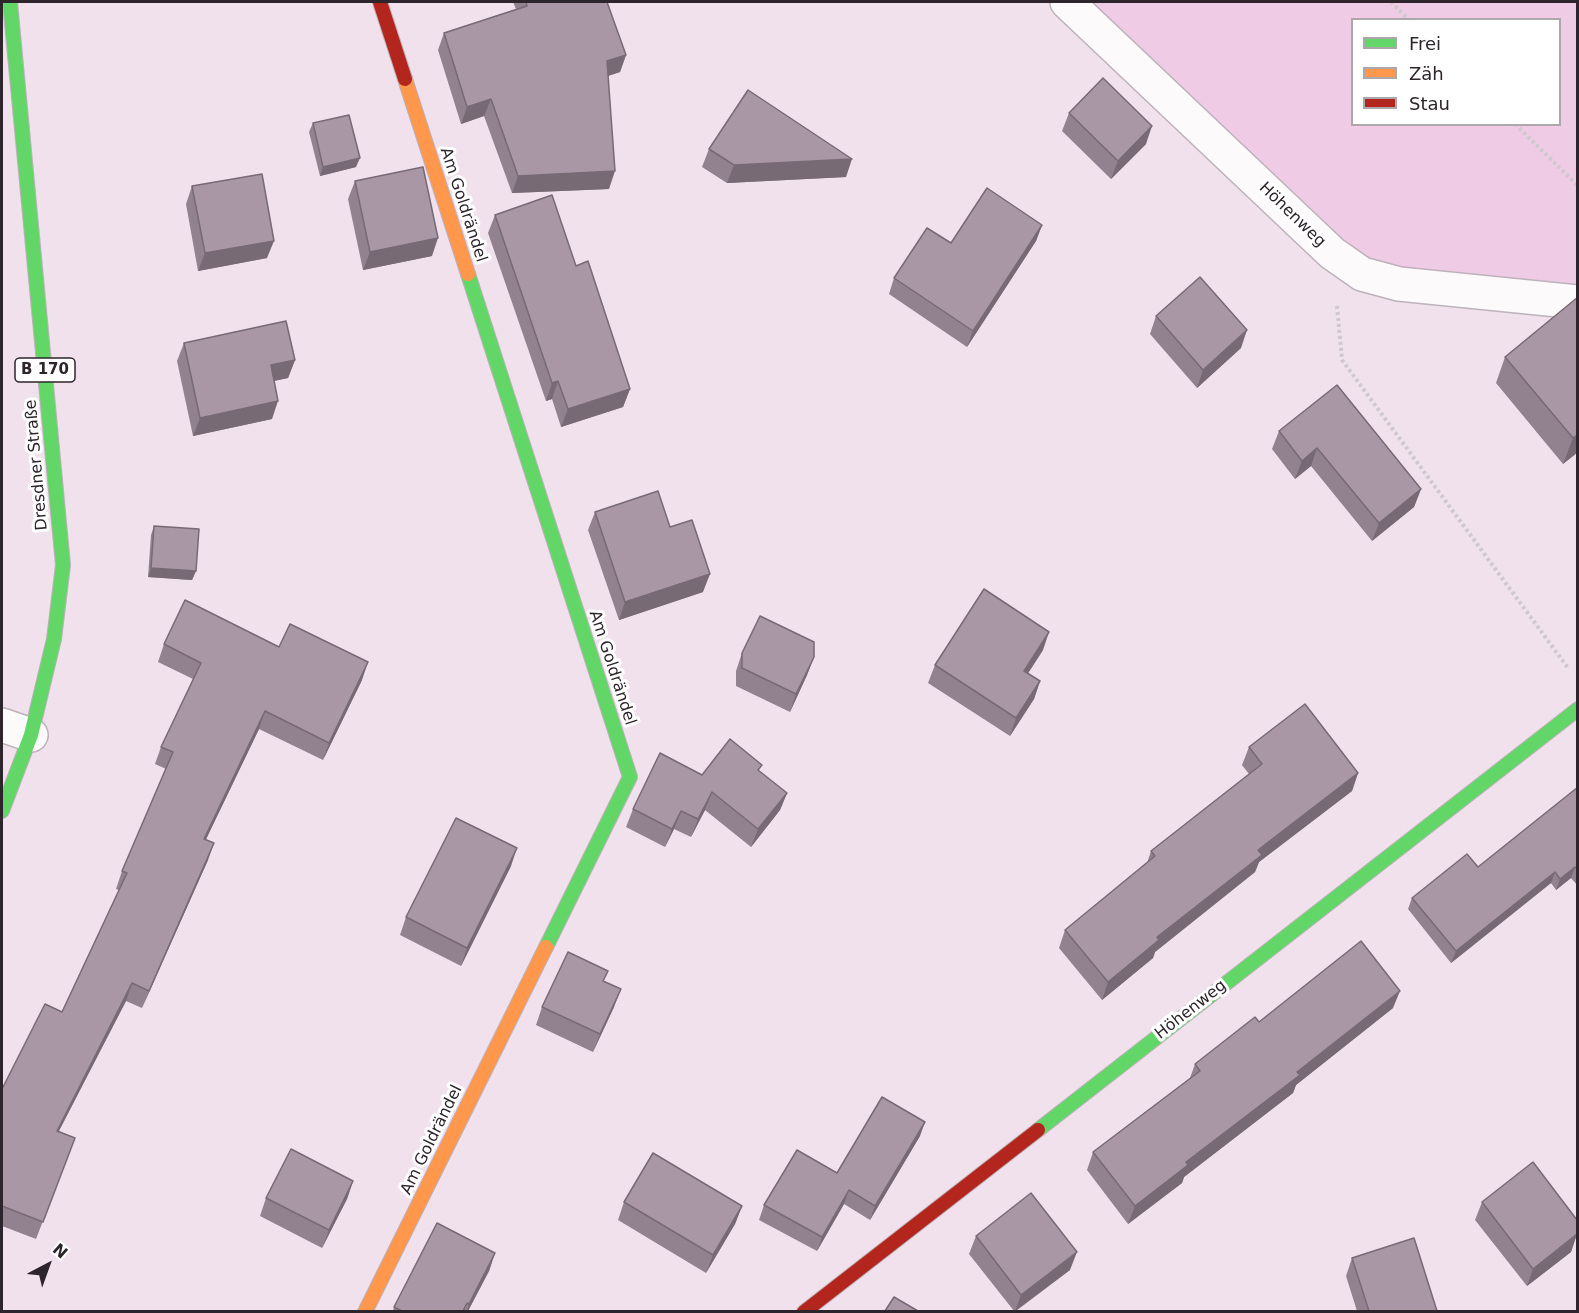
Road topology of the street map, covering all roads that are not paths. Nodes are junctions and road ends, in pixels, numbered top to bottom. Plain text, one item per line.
1 (10, 2) edge
2 (380, 2) edge
3 (1067, 2) edge
4 (1578, 302) edge
5 (1578, 709) edge
6 (16, 730) edge
7 (2, 811) edge
8 (365, 1311) edge
9 (804, 1311) edge

1 - 6 street, Dresdner Straße / B 170
2 - 8 street, Am Goldrändel
3 - 4 street, Höhenweg
5 - 9 street, Höhenweg
6 - 7 street, Dresdner Straße / B 170

